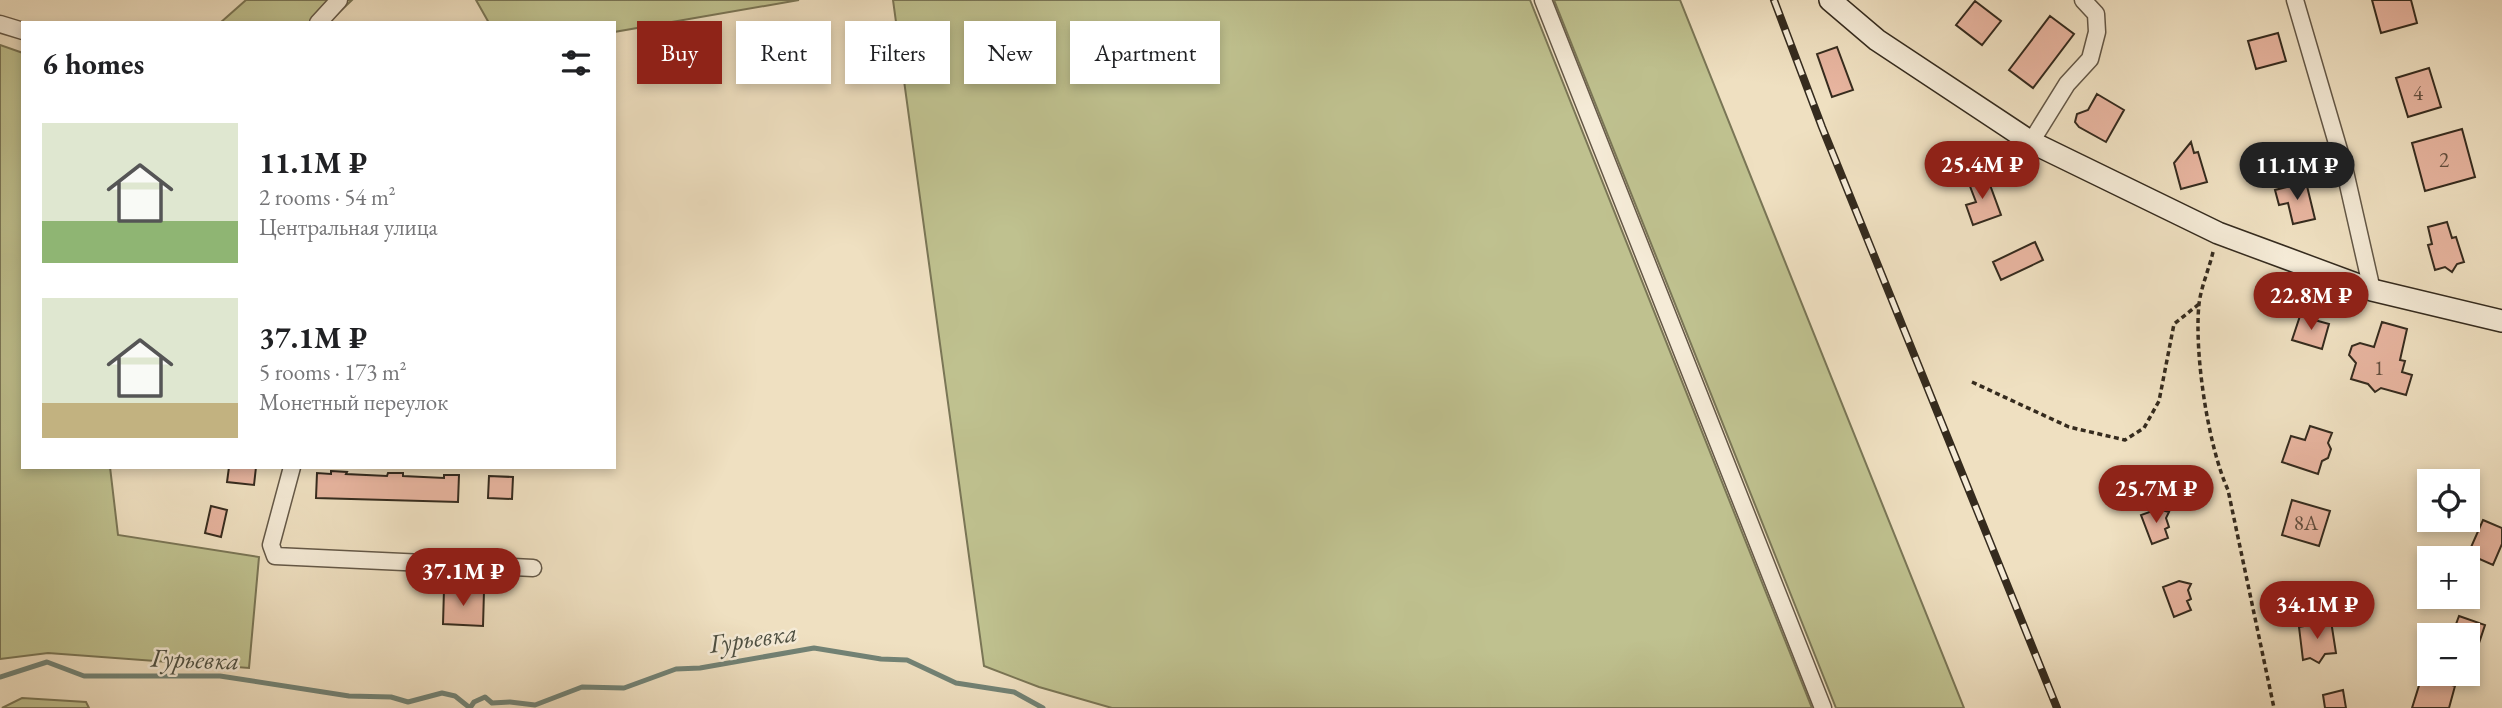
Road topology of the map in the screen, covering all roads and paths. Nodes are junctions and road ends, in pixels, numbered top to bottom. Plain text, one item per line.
1 (339, 0) edge
2 (1543, 0) edge
3 (1830, 0) edge
4 (2084, 0) edge
5 (2295, 0) edge
6 (320, 21) edge
7 (0, 24) edge
8 (21, 30) edge
9 (2031, 142) junction
10 (2218, 233) junction
11 (2372, 290) junction
12 (2199, 304) junction
13 (2502, 321) edge
14 (1972, 382) dead end
15 (291, 469) edge
16 (533, 568) dead end
17 (1823, 708) edge
18 (2274, 708) edge

1 - 6 street
2 - 17 street
3 - 9 street
4 - 9 street
5 - 11 street
7 - 8 street
9 - 10 street
10 - 11 street
10 - 12 path
11 - 13 street
12 - 14 path
12 - 18 path
15 - 16 street

